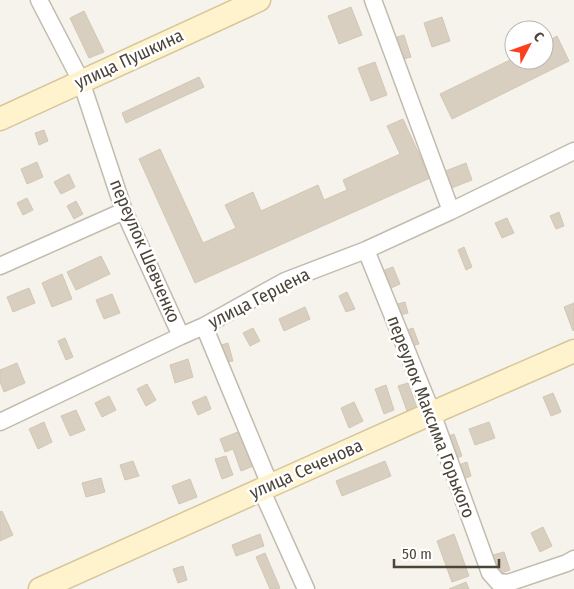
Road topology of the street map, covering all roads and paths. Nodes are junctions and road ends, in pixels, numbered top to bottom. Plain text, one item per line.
1 (39, 0) edge
2 (259, 0) edge
3 (373, 0) edge
4 (81, 81) junction
5 (0, 119) edge
6 (574, 151) edge
7 (124, 211) junction
8 (451, 211) junction
9 (366, 250) junction
10 (0, 266) edge
11 (204, 326) junction
12 (181, 336) junction
13 (574, 351) edge
14 (432, 413) junction
15 (0, 422) edge
16 (266, 487) junction
17 (574, 559) edge
18 (40, 589) edge
19 (306, 589) edge

1 - 4 street, переулок Шевченко
2 - 4 main road, улица Пушкина
3 - 8 street
4 - 5 main road, улица Пушкина
4 - 7 street, переулок Шевченко
6 - 8 street, улица Герцена
7 - 10 street
7 - 12 street, переулок Шевченко
8 - 9 street, улица Герцена
9 - 11 street, улица Герцена
9 - 14 street, переулок Максима Горького
11 - 12 street, улица Герцена
11 - 16 street
12 - 15 street, улица Герцена
13 - 14 main road, улица Сеченова
14 - 16 main road, улица Сеченова
14 - 17 street, переулок Максима Горького
16 - 18 main road, улица Сеченова
16 - 19 street

